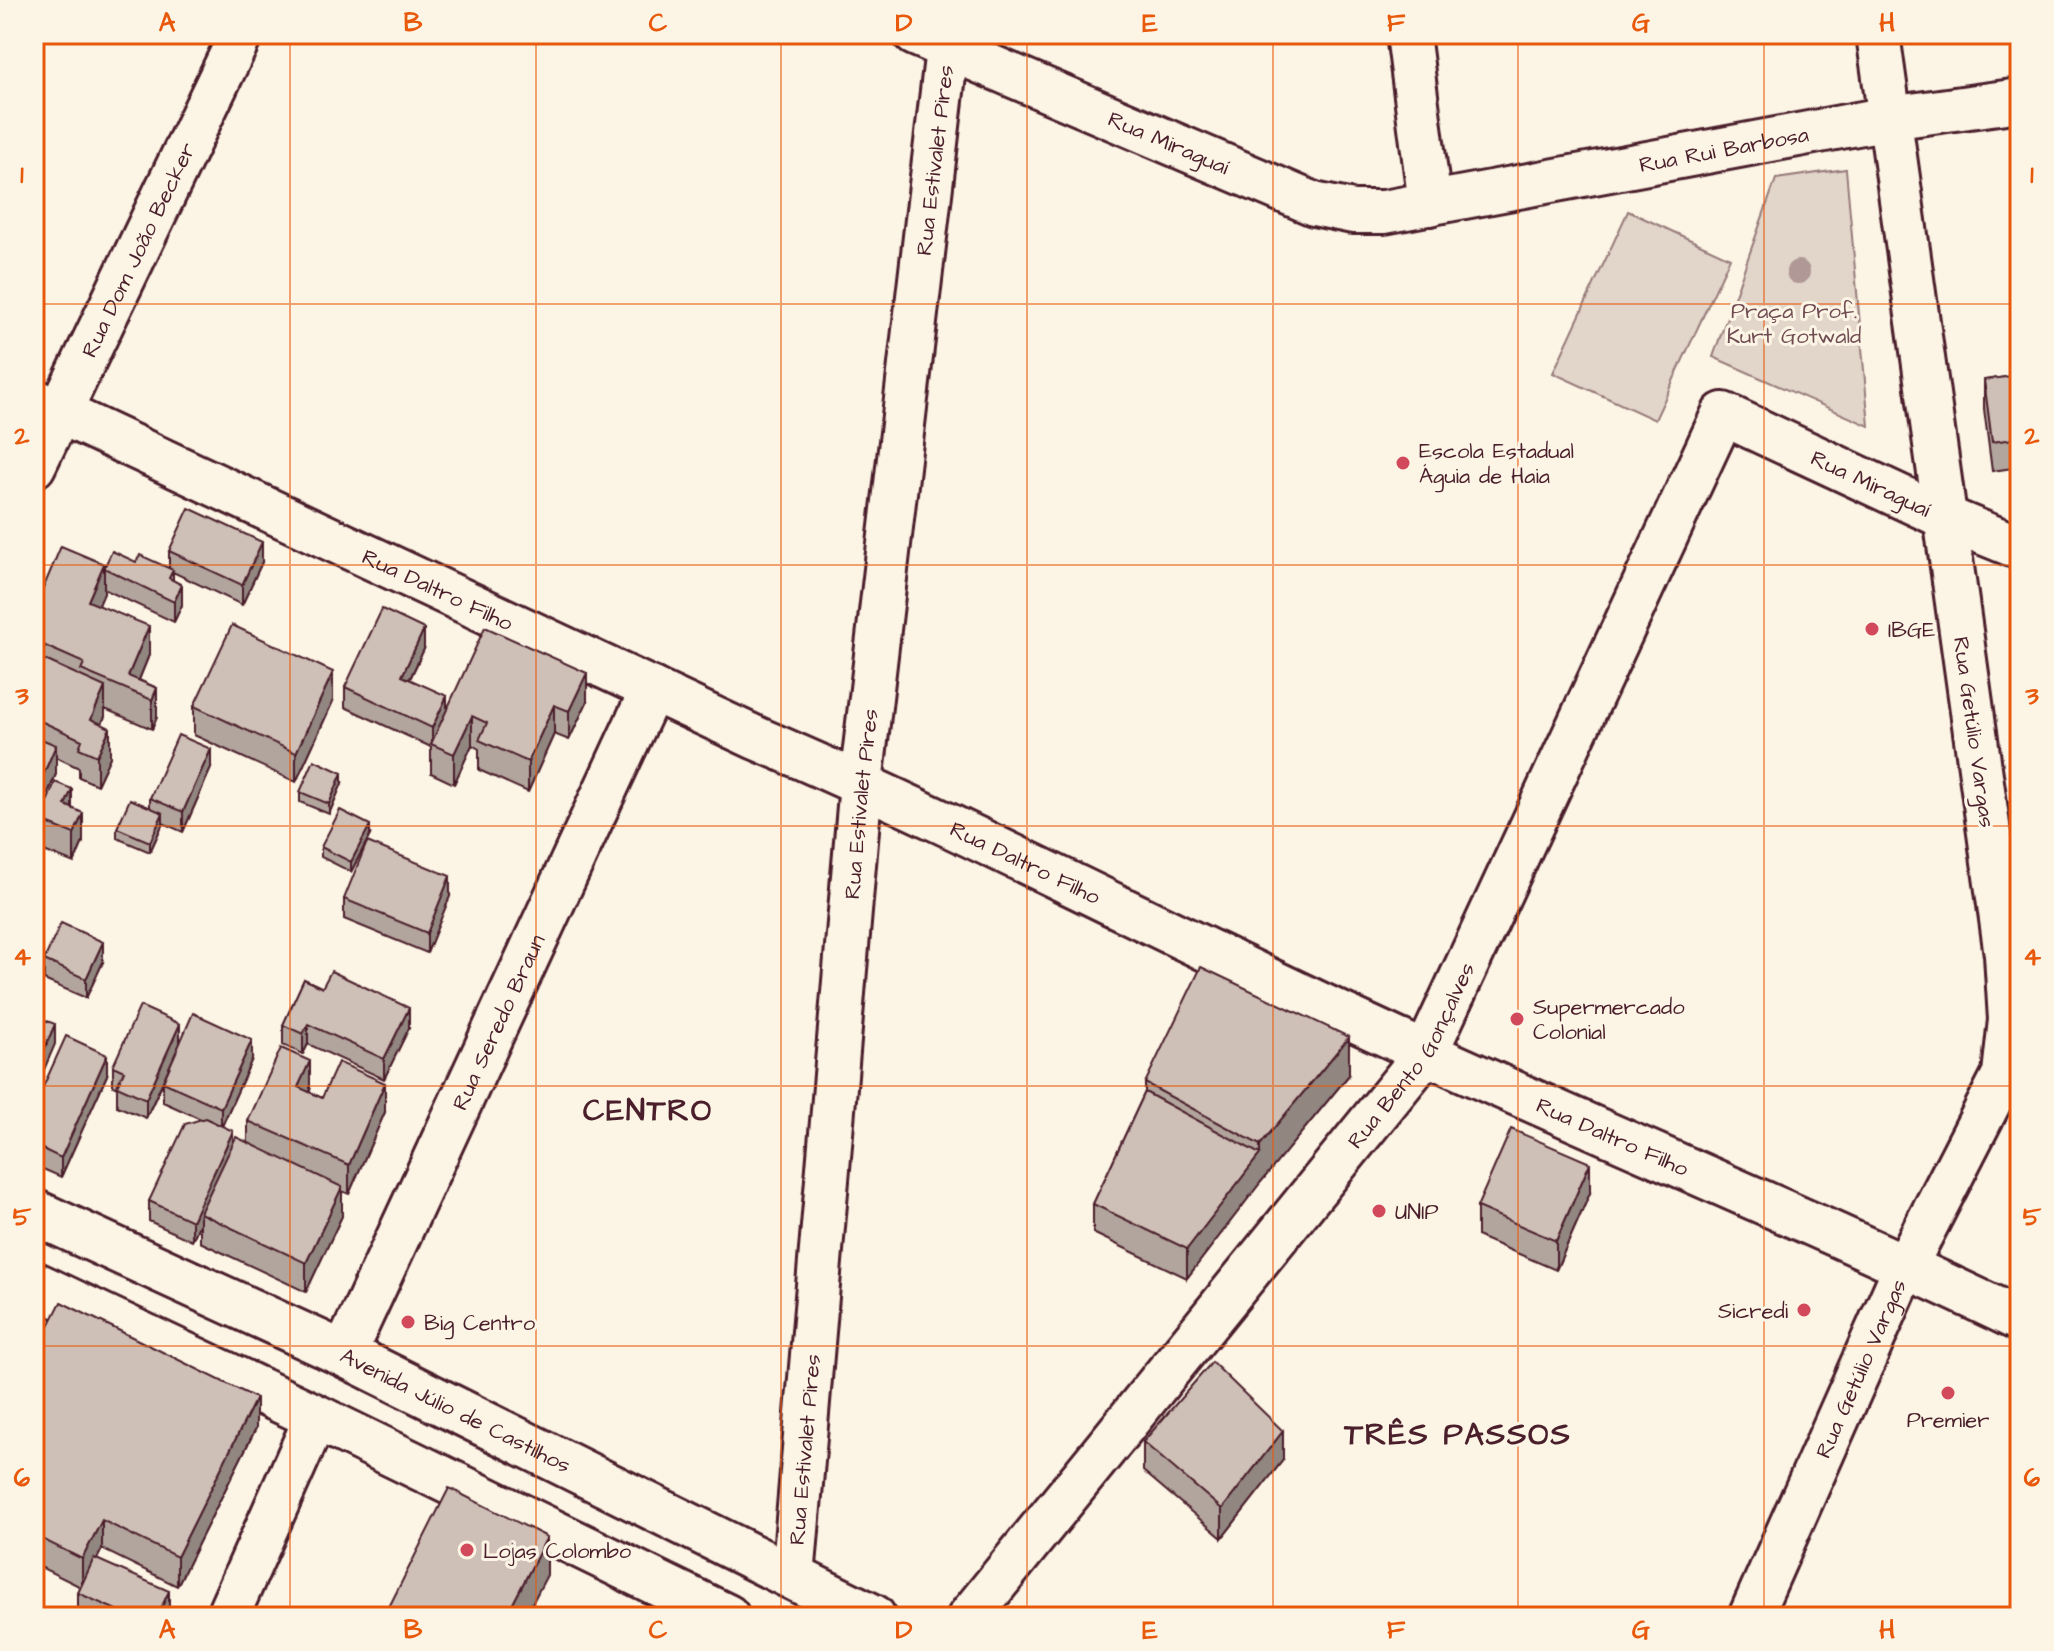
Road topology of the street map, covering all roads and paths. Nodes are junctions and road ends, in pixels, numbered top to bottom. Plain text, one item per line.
1 (241, 34) edge
2 (1408, 34) edge
3 (1878, 34) edge
4 (936, 39) edge
5 (2020, 100) edge
6 (1889, 118) junction
7 (1430, 204) junction
8 (46, 406) edge
9 (1723, 414) joint
10 (34, 466) edge
11 (1944, 517) junction
12 (2020, 548) edge
13 (652, 689) junction
14 (861, 783) junction
15 (1426, 1053) junction
16 (34, 1212) edge
17 (1906, 1265) junction
18 (34, 1284) edge
19 (2020, 1320) edge
20 (344, 1354) junction
21 (316, 1417) junction
22 (793, 1577) junction
23 (227, 1617) edge
24 (727, 1617) edge
25 (873, 1617) edge
26 (969, 1617) edge
27 (1750, 1617) edge

1 - 8 street, Rua Dom João Becker
2 - 7 street
3 - 6 street, Rua Getúlio Vargas
4 - 7 street, Rua Miraguaí
4 - 14 street, Rua Estivalet Pires
5 - 6 street, Rua Rui Barbosa
6 - 7 street, Rua Rui Barbosa
6 - 11 street, Rua Getúlio Vargas
8 - 10 street, Rua Dom João Becker
8 - 13 street, Rua Daltro Filho
9 - 11 street, Rua Miraguaí
9 - 15 street, Rua Bento Gonçalves
11 - 12 street, Rua Miraguaí
11 - 17 street, Rua Getúlio Vargas
13 - 14 street, Rua Daltro Filho
13 - 20 street, Rua Seredo Braun
14 - 15 street, Rua Daltro Filho
14 - 22 street, Rua Estivalet Pires
15 - 17 street, Rua Daltro Filho
15 - 26 street, Rua Bento Gonçalves
16 - 20 main road, Avenida Júlio de Castilhos
17 - 19 street, Rua Daltro Filho
17 - 27 street, Rua Getúlio Vargas
18 - 21 main road
20 - 21 main road
20 - 22 main road, Avenida Júlio de Castilhos
21 - 23 street
21 - 24 main road
22 - 25 main road, Avenida Júlio de Castilhos

